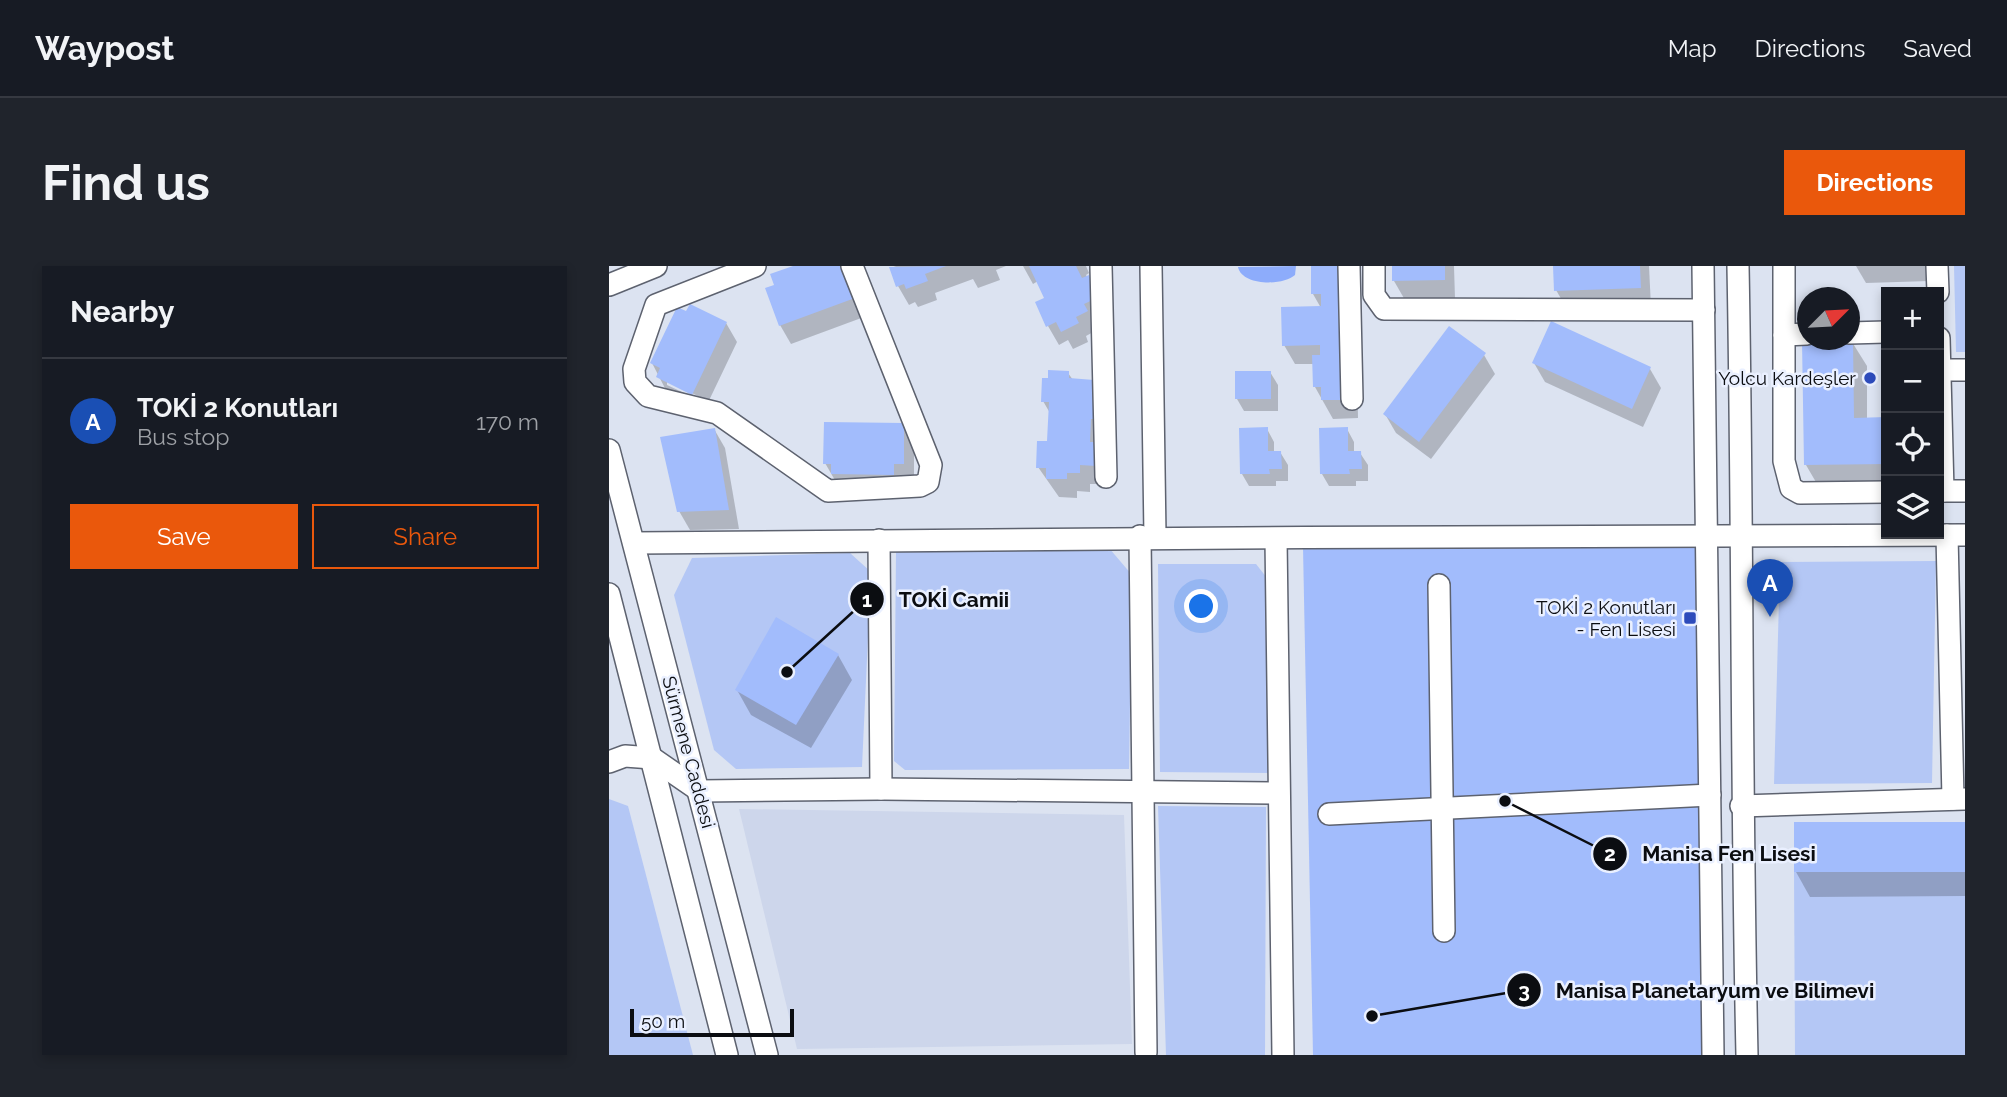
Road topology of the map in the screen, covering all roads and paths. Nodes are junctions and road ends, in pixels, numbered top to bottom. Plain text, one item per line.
1 (656, 266) edge
2 (852, 266) edge
3 (1101, 266) edge
4 (1151, 266) edge
5 (1349, 266) edge
6 (1374, 266) edge
7 (1703, 266) edge
8 (1738, 266) edge
9 (1784, 266) edge
10 (1937, 266) edge
11 (742, 268) edge
12 (609, 285) edge
13 (1938, 287) edge
14 (1704, 310) junction
15 (1881, 332) edge
16 (1860, 333) edge
17 (1797, 334) edge
18 (1784, 335) junction
19 (1944, 370) edge
20 (1965, 370) edge
21 (1352, 399) dead end
22 (1940, 413) edge
23 (609, 450) edge
24 (1941, 476) edge
25 (1105, 477) dead end
26 (1944, 491) edge
27 (1965, 491) edge
28 (1881, 492) edge
29 (1956, 535) edge
30 (1147, 536) junction
31 (1708, 536) junction
32 (1743, 537) junction
33 (1276, 539) junction
34 (879, 540) junction
35 (634, 543) junction
36 (1439, 585) dead end
37 (609, 594) edge
38 (652, 758) junction
39 (611, 759) edge
40 (881, 789) junction
41 (700, 791) junction
42 (1143, 791) junction
43 (1278, 793) junction
44 (1710, 795) junction
45 (1959, 799) edge
46 (1741, 806) junction
47 (1443, 808) junction
48 (1329, 814) dead end
49 (1444, 931) dead end
50 (1146, 1052) dead end
51 (727, 1055) edge
52 (767, 1055) edge
53 (1283, 1055) edge
54 (1713, 1055) edge
55 (1747, 1055) edge

1 - 12 street
2 - 11 street
3 - 25 street
4 - 30 street
5 - 21 street
6 - 14 street
7 - 14 street
8 - 32 street
9 - 18 street
10 - 13 street
14 - 31 street
15 - 16 street
17 - 18 street
18 - 28 street
19 - 20 street
22 - 24 street
23 - 35 street, Sürmene Caddesi
26 - 27 street
29 - 32 street
29 - 45 street
30 - 33 street
30 - 34 street
30 - 42 street
31 - 32 street
31 - 33 street
31 - 44 street
32 - 46 street
33 - 43 street
34 - 35 street
34 - 40 street
35 - 41 street, Sürmene Caddesi
36 - 47 street
37 - 38 street, Sürmene Caddesi
38 - 39 street
38 - 41 street
38 - 51 street, Sürmene Caddesi
40 - 41 street
40 - 42 street
41 - 52 street, Sürmene Caddesi
42 - 43 street
42 - 50 street
43 - 53 street
44 - 47 street
44 - 54 street
45 - 46 street
46 - 55 street
47 - 48 street
47 - 49 street

